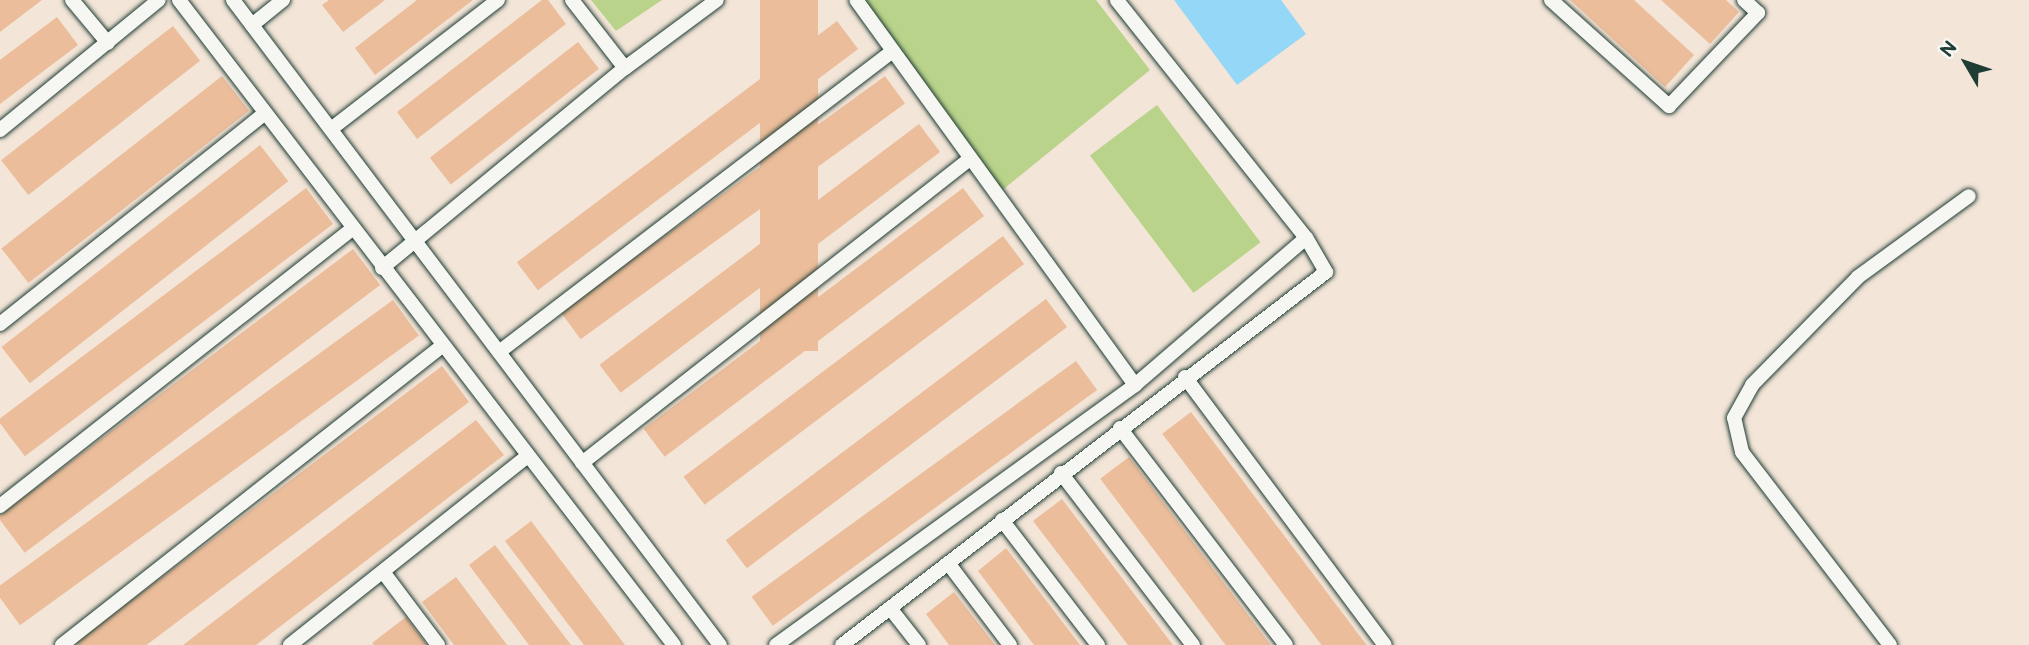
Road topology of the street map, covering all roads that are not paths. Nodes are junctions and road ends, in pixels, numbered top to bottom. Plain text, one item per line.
1 (72, 0) edge
2 (159, 0) edge
3 (179, 0) edge
4 (233, 0) edge
5 (284, 0) edge
6 (498, 0) edge
7 (572, 0) edge
8 (717, 0) edge
9 (856, 0) edge
10 (1117, 0) edge
11 (1551, 0) edge
12 (1744, 0) edge
13 (252, 24) junction
14 (108, 43) junction
15 (891, 52) junction
16 (625, 68) junction
17 (264, 115) junction
18 (331, 129) junction
19 (0, 130) edge
20 (968, 160) junction
21 (1969, 196) dead end
22 (352, 229) junction
23 (1306, 237) junction
24 (416, 243) junction
25 (382, 268) junction
26 (0, 324) edge
27 (442, 346) junction
28 (499, 352) junction
29 (1185, 377) junction
30 (1135, 385) junction
31 (1119, 428) junction
32 (528, 456) junction
33 (582, 463) junction
34 (1061, 474) junction
35 (0, 506) edge
36 (1002, 520) junction
37 (948, 563) junction
38 (384, 573) junction
39 (890, 608) junction
40 (62, 645) edge
41 (290, 645) edge
42 (438, 645) edge
43 (674, 645) edge
44 (720, 645) edge
45 (776, 645) edge
46 (842, 645) edge
47 (919, 645) edge
48 (1010, 645) edge
49 (1098, 645) edge
50 (1193, 645) edge
51 (1286, 645) edge
52 (1385, 645) edge
53 (1890, 645) edge

1 - 14 lane
2 - 14 lane
3 - 17 lane
4 - 13 lane
5 - 13 lane
6 - 18 lane
7 - 16 lane
8 - 16 lane
9 - 15 lane
10 - 23 lane
11 - 12 lane
13 - 18 lane
14 - 19 lane
15 - 20 lane
15 - 28 lane
16 - 24 lane
17 - 22 lane
17 - 26 lane
18 - 24 lane
20 - 30 lane
20 - 33 lane
21 - 53 lane
22 - 25 lane
22 - 35 lane
23 - 29 lane
23 - 30 lane
24 - 25 lane
24 - 28 lane
25 - 27 lane
27 - 32 lane
27 - 40 lane
28 - 33 lane
29 - 31 lane
29 - 52 lane
30 - 45 lane
31 - 34 lane
31 - 51 lane
32 - 38 lane
32 - 43 lane
33 - 44 lane
34 - 36 lane
34 - 50 lane
36 - 37 lane
36 - 49 lane
37 - 39 lane
37 - 48 lane
38 - 41 lane
38 - 42 lane
39 - 46 lane
39 - 47 lane

